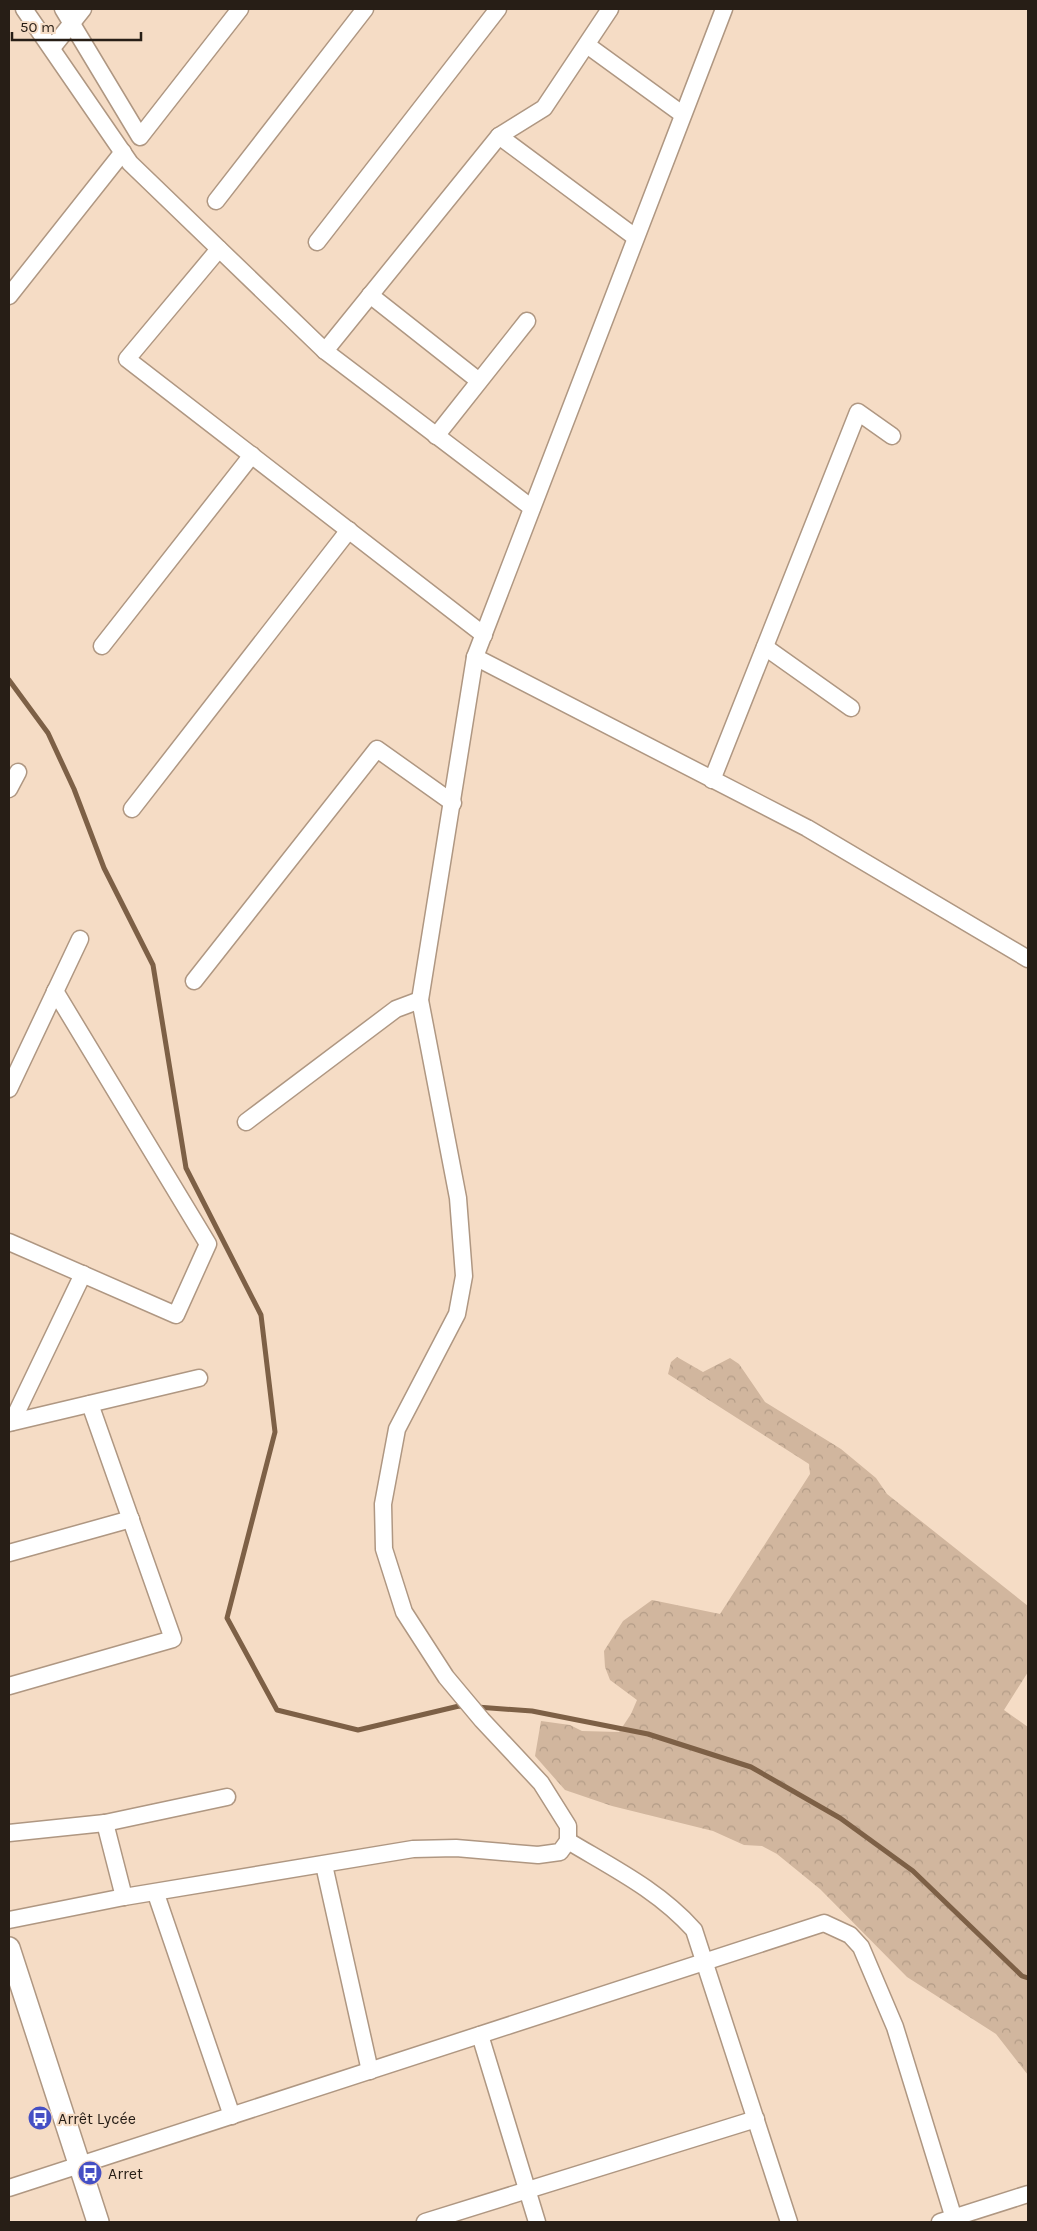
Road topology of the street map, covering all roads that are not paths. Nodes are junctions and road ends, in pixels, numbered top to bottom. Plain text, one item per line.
1 (24, 9) edge
2 (83, 9) edge
3 (240, 9) edge
4 (365, 9) edge
5 (498, 9) edge
6 (610, 9) edge
7 (724, 9) edge
8 (68, 15) edge
9 (587, 45) junction
10 (52, 48) junction
11 (682, 114) junction
12 (499, 136) junction
13 (123, 152) junction
14 (216, 201) dead end
15 (635, 237) junction
16 (317, 242) dead end
17 (219, 249) junction
18 (370, 295) junction
19 (9, 296) edge
20 (527, 321) dead end
21 (325, 351) junction
22 (479, 381) junction
23 (436, 436) junction
24 (892, 436) dead end
25 (252, 455) junction
26 (532, 508) junction
27 (349, 530) junction
28 (484, 634) junction
29 (102, 646) dead end
30 (765, 647) junction
31 (475, 657) junction
32 (851, 708) dead end
33 (18, 772) dead end
34 (712, 780) junction
35 (9, 789) edge
36 (453, 804) junction
37 (132, 809) dead end
38 (80, 939) dead end
39 (1028, 959) edge
40 (194, 981) dead end
41 (55, 991) junction
42 (420, 1000) junction
43 (9, 1089) edge
44 (246, 1122) dead end
45 (9, 1242) edge
46 (83, 1274) junction
47 (199, 1378) dead end
48 (90, 1404) junction
49 (10, 1423) edge
50 (131, 1519) junction
51 (9, 1553) edge
52 (9, 1686) edge
53 (227, 1797) dead end
54 (105, 1822) junction
55 (9, 1833) edge
56 (568, 1841) junction
57 (324, 1864) junction
58 (156, 1894) junction
59 (124, 1897) junction
60 (9, 1920) edge
61 (9, 1948) edge
62 (705, 1962) junction
63 (480, 2035) junction
64 (370, 2071) junction
65 (232, 2116) junction
66 (756, 2119) junction
67 (79, 2165) junction
68 (9, 2188) edge
69 (528, 2189) junction
70 (1028, 2194) edge
71 (949, 2221) edge
72 (98, 2222) edge
73 (425, 2222) edge
74 (537, 2222) edge
75 (789, 2222) edge

1 - 10 street
2 - 8 street
3 - 8 street
4 - 14 street
5 - 16 street
6 - 9 street
7 - 11 street
8 - 10 street
9 - 11 street
9 - 12 street
10 - 13 street
11 - 15 street
12 - 15 street
12 - 18 street
13 - 17 street
13 - 19 street
15 - 26 street
17 - 21 street
17 - 25 street
18 - 21 street
18 - 22 street
20 - 22 street
21 - 23 street
22 - 23 street
23 - 26 street
24 - 30 street
25 - 27 street
25 - 29 street
26 - 28 street
27 - 28 street
27 - 37 street
28 - 31 street
30 - 32 street
30 - 34 street
31 - 34 street
31 - 36 street
33 - 35 street
34 - 39 street
36 - 40 street
36 - 42 street
38 - 41 street
41 - 43 street
41 - 46 street
42 - 44 street
42 - 56 street
45 - 46 street
46 - 49 street
47 - 48 street
48 - 49 street
48 - 50 street
50 - 51 street
50 - 52 street
53 - 54 street
54 - 55 street
54 - 59 street
56 - 57 street
56 - 62 street
57 - 58 street
57 - 64 street
58 - 59 street
58 - 65 street
59 - 60 street
61 - 67 street
62 - 63 street
62 - 66 street
62 - 71 street
63 - 64 street
63 - 69 street
64 - 65 street
65 - 67 street
66 - 69 street
66 - 75 street
67 - 68 street
67 - 72 street
69 - 73 street
69 - 74 street
70 - 71 street

